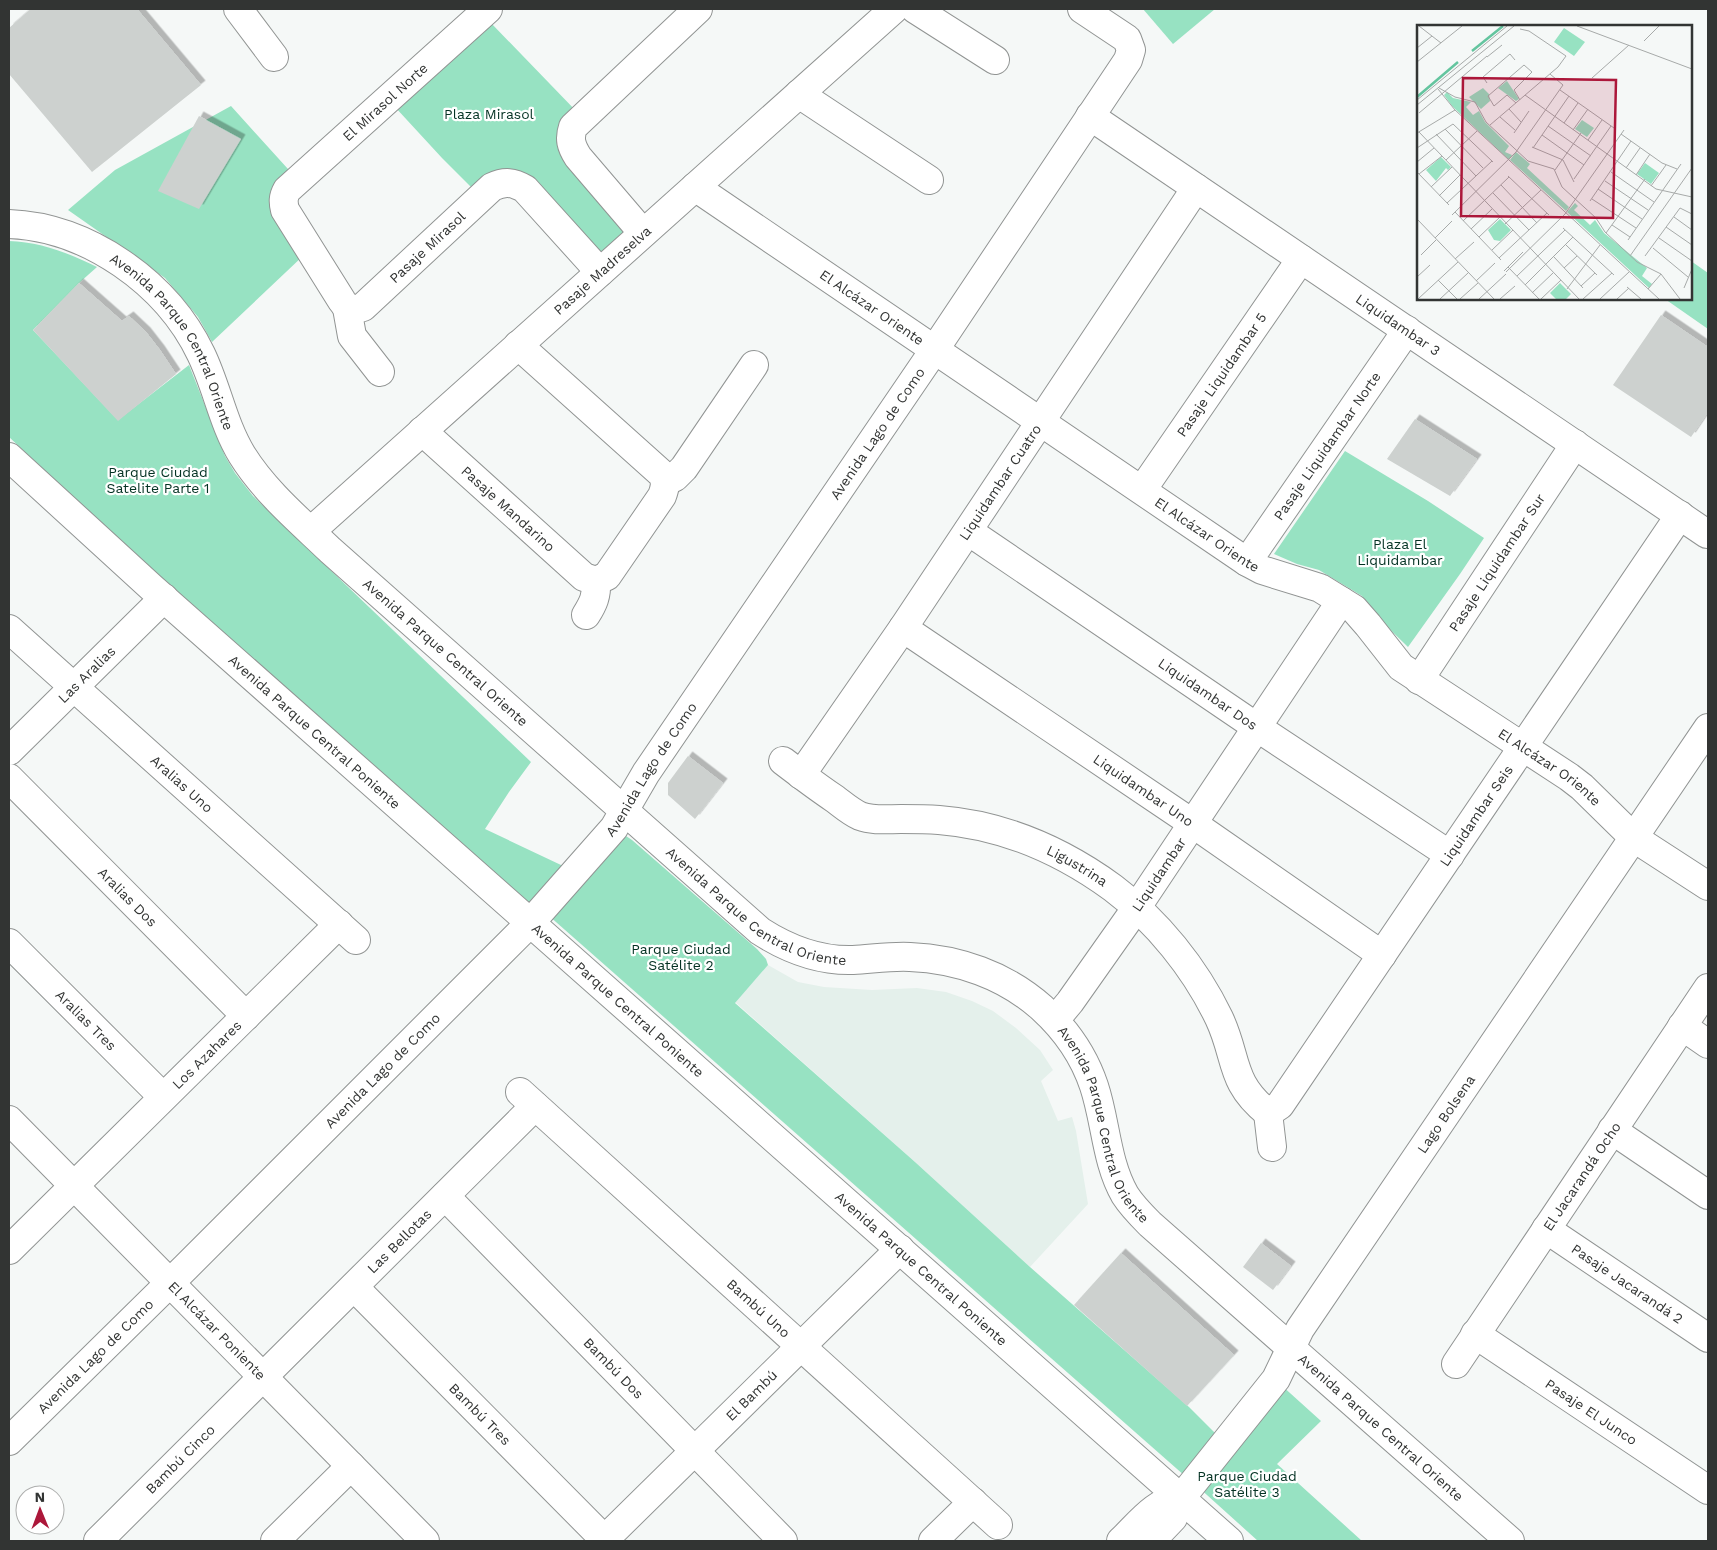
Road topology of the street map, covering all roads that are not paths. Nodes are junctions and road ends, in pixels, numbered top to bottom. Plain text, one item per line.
1 (238, 9) edge
2 (488, 9) edge
3 (698, 9) edge
4 (894, 9) edge
5 (915, 9) edge
6 (1082, 9) edge
7 (274, 57) dead end
8 (995, 60) dead end
9 (799, 94) junction
10 (1090, 116) junction
11 (929, 180) dead end
12 (695, 187) junction
13 (1196, 188) junction
14 (9, 224) edge
15 (643, 233) junction
16 (1301, 259) junction
17 (600, 272) junction
18 (347, 308) junction
19 (1407, 330) junction
20 (518, 345) junction
21 (934, 349) junction
22 (754, 364) dead end
23 (380, 372) dead end
24 (1041, 422) junction
25 (422, 431) junction
26 (1575, 444) junction
27 (9, 457) edge
28 (665, 482) junction
29 (1142, 490) junction
30 (1680, 515) junction
31 (310, 531) junction
32 (968, 531) junction
33 (1707, 534) dead end
34 (1247, 562) junction
35 (596, 582) junction
36 (164, 598) junction
37 (1341, 601) junction
38 (586, 615) dead end
39 (903, 628) junction
40 (9, 629) edge
41 (1419, 680) junction
42 (74, 687) junction
43 (1258, 728) junction
44 (1708, 728) edge
45 (1523, 747) junction
46 (9, 751) edge
47 (792, 768) joint
48 (9, 778) edge
49 (624, 810) junction
50 (1192, 823) junction
51 (1634, 838) junction
52 (1450, 855) junction
53 (1708, 886) edge
54 (1137, 907) junction
55 (531, 922) junction
56 (348, 932) joint
57 (9, 943) edge
58 (1382, 955) junction
59 (1708, 988) edge
60 (246, 1016) junction
61 (1055, 1020) junction
62 (1682, 1026) junction
63 (1708, 1044) edge
64 (163, 1097) junction
65 (528, 1099) joint
66 (1268, 1113) junction
67 (9, 1120) edge
68 (1612, 1130) junction
69 (1272, 1148) dead end
70 (73, 1185) junction
71 (1708, 1195) edge
72 (445, 1196) junction
73 (1546, 1229) junction
74 (900, 1249) junction
75 (9, 1250) edge
76 (170, 1283) junction
77 (354, 1287) junction
78 (1475, 1334) junction
79 (1708, 1338) edge
80 (800, 1346) junction
81 (1291, 1348) junction
82 (1456, 1364) dead end
83 (263, 1377) junction
84 (9, 1441) edge
85 (694, 1451) junction
86 (351, 1466) junction
87 (1708, 1490) edge
88 (1181, 1498) junction
89 (973, 1502) junction
90 (998, 1525) dead end
91 (98, 1541) edge
92 (275, 1541) edge
93 (425, 1541) edge
94 (605, 1541) edge
95 (783, 1541) edge
96 (933, 1541) edge
97 (1121, 1541) edge
98 (1151, 1541) edge
99 (1229, 1541) edge
100 (1510, 1541) edge

1 - 7 street
2 - 18 street, El Mirasol Norte
3 - 15 street
4 - 9 street, Pasaje Madreselva
5 - 8 street
6 - 10 street, Avenida Lago de Como
9 - 11 street
9 - 12 street, Pasaje Madreselva
10 - 13 street, Liquidambar 3
10 - 21 street, Avenida Lago de Como
12 - 15 street, Pasaje Madreselva
12 - 21 street, El Alcázar Oriente
13 - 16 street, Liquidambar 3
13 - 24 street, Liquidambar Cuatro
14 - 31 street, Avenida Parque Central Oriente
15 - 17 street, Pasaje Madreselva
16 - 19 street, Liquidambar 3
16 - 29 street, Pasaje Liquidambar 5
17 - 18 street, Pasaje Mirasol
17 - 20 street, Pasaje Madreselva
18 - 23 street
19 - 26 street, Liquidambar 3
19 - 34 street, Pasaje Liquidambar Norte
20 - 25 street, Pasaje Madreselva
20 - 28 street
21 - 24 street, El Alcázar Oriente
21 - 49 street, Avenida Lago de Como
22 - 28 street
24 - 29 street, El Alcázar Oriente
24 - 32 street, Liquidambar Cuatro
25 - 31 street, Pasaje Madreselva
25 - 35 street, Pasaje Mandarino
26 - 30 street, Liquidambar 3
26 - 41 street, Pasaje Liquidambar Sur
27 - 36 street, Avenida Parque Central Poniente
28 - 35 street
29 - 34 street, El Alcázar Oriente
30 - 33 street, Liquidambar 3
30 - 45 street, Liquidambar Seis
31 - 49 street, Avenida Parque Central Oriente
32 - 39 street, Liquidambar Cuatro
32 - 43 street, Liquidambar Dos
34 - 37 street, El Alcázar Oriente
35 - 38 street
36 - 42 street, Las Aralias
36 - 55 street, Avenida Parque Central Poniente
37 - 41 street, El Alcázar Oriente
37 - 43 street, Liquidambar
39 - 47 street, Liquidambar Cuatro
39 - 50 street, Liquidambar Uno
40 - 42 street, Aralias Uno
41 - 45 street, El Alcázar Oriente
42 - 46 street, Las Aralias
42 - 56 street, Aralias Uno
43 - 50 street, Liquidambar
43 - 52 street, Liquidambar Dos
44 - 51 street, Lago Bolsena
45 - 51 street, El Alcázar Oriente
45 - 52 street, Liquidambar Seis
47 - 54 street, Ligustrina
48 - 60 street, Aralias Dos
49 - 55 street, Avenida Lago de Como
49 - 61 street, Avenida Parque Central Oriente
50 - 54 street, Liquidambar
50 - 58 street, Liquidambar Uno
51 - 53 street, El Alcázar Oriente
51 - 81 street, Lago Bolsena
52 - 58 street, Liquidambar Seis
54 - 61 street, Liquidambar
54 - 66 street, Ligustrina
55 - 74 street, Avenida Parque Central Poniente
55 - 76 street, Avenida Lago de Como
56 - 60 street, Los Azahares
57 - 64 street, Aralias Tres
58 - 66 street, Liquidambar Seis
59 - 62 street, El Jacarandá Ocho
60 - 64 street, Los Azahares
61 - 81 street, Avenida Parque Central Oriente
62 - 63 street
62 - 68 street, El Jacarandá Ocho
64 - 70 street, Los Azahares
65 - 72 street, Las Bellotas
65 - 80 street, Bambú Uno
66 - 69 street
67 - 70 street, El Alcázar Poniente
68 - 71 street
68 - 73 street, El Jacarandá Ocho
70 - 75 street, Los Azahares
70 - 76 street, El Alcázar Poniente
72 - 77 street, Las Bellotas
72 - 85 street, Bambú Dos
73 - 78 street, El Jacarandá Ocho
73 - 79 street, Pasaje Jacarandá 2
74 - 80 street, El Bambú
74 - 88 street, Avenida Parque Central Poniente
76 - 83 street, El Alcázar Poniente
76 - 84 street, Avenida Lago de Como
77 - 83 street, Las Bellotas
77 - 94 street, Bambú Tres
78 - 82 street, El Jacarandá Ocho
78 - 87 street, Pasaje El Junco
80 - 85 street, El Bambú
80 - 89 street, Bambú Uno
81 - 88 street, Lago Bolsena
81 - 100 street, Avenida Parque Central Oriente
83 - 86 street, El Alcázar Poniente
83 - 91 street, Bambú Cinco
85 - 94 street, El Bambú
85 - 95 street, Bambú Dos
86 - 92 street
86 - 93 street, El Alcázar Poniente
88 - 97 street
88 - 98 street, Lago Bolsena
88 - 99 street, Avenida Parque Central Poniente
89 - 90 street, Bambú Uno
89 - 96 street

